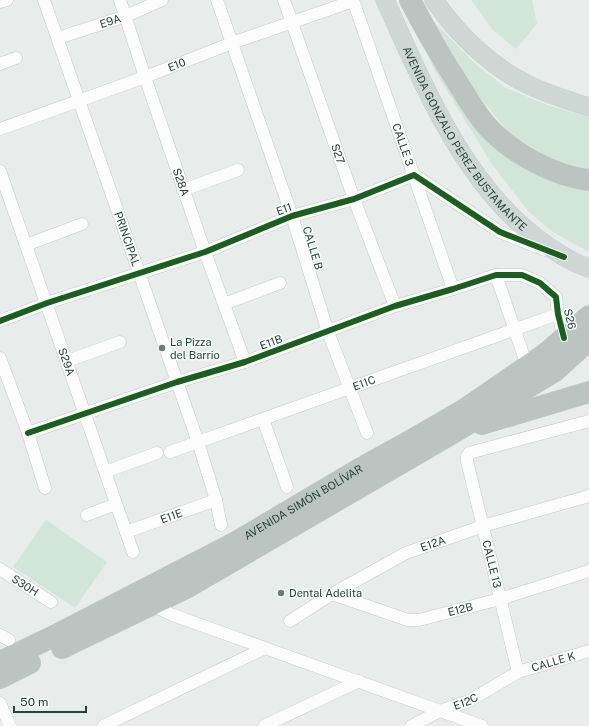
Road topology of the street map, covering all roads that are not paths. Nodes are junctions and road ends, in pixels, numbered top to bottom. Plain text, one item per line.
1 (7, 0) edge
2 (44, 0) edge
3 (120, 0) edge
4 (162, 0) edge
5 (216, 0) edge
6 (284, 0) edge
7 (353, 0) edge
8 (385, 0) edge
9 (410, 0) edge
10 (434, 0) edge
11 (0, 2) edge
12 (126, 16) junction
13 (292, 22) junction
14 (58, 38) junction
15 (232, 43) junction
16 (16, 58) dead end
17 (0, 64) edge
18 (145, 77) junction
19 (79, 100) junction
20 (586, 102) edge
21 (0, 129) edge
22 (238, 170) dead end
23 (0, 171) edge
24 (414, 175) junction
25 (589, 180) edge
26 (184, 190) junction
27 (441, 194) junction
28 (421, 197) junction
29 (354, 199) junction
30 (292, 216) junction
31 (82, 224) dead end
32 (26, 245) junction
33 (205, 252) junction
34 (564, 257) junction
35 (589, 268) edge
36 (139, 273) junction
37 (496, 275) junction
38 (522, 275) joint
39 (280, 283) dead end
40 (453, 289) junction
41 (47, 303) junction
42 (224, 304) junction
43 (395, 306) junction
44 (558, 314) junction
45 (589, 316) edge
46 (0, 321) edge
47 (515, 330) junction
48 (328, 332) junction
49 (577, 339) edge
50 (120, 342) dead end
51 (524, 357) dead end
52 (0, 358) edge
53 (67, 361) junction
54 (245, 362) junction
55 (178, 382) junction
56 (351, 388) junction
57 (589, 392) edge
58 (85, 415) junction
59 (263, 419) junction
60 (589, 421) edge
61 (28, 433) junction
62 (367, 433) dead end
63 (453, 433) junction
64 (198, 442) junction
65 (170, 452) dead end
66 (157, 453) dead end
67 (105, 472) junction
68 (44, 488) dead end
69 (287, 488) dead end
70 (589, 496) edge
71 (216, 500) junction
72 (116, 504) junction
73 (87, 515) dead end
74 (221, 525) dead end
75 (483, 526) junction
76 (126, 532) junction
77 (133, 552) dead end
78 (0, 568) edge
79 (589, 571) edge
80 (332, 594) junction
81 (500, 599) junction
82 (51, 602) dead end
83 (151, 605) junction
84 (290, 621) dead end
85 (265, 648) junction
86 (589, 651) edge
87 (0, 662) edge
88 (518, 672) junction
89 (0, 678) edge
90 (359, 681) junction
91 (0, 703) edge
92 (440, 712) junction
93 (10, 726) edge
94 (103, 726) edge
95 (264, 726) edge
96 (411, 726) edge
97 (482, 726) edge

1 - 11 street
2 - 14 street, PRINCIPAL
3 - 12 street, S28A
4 - 12 street, E9A
5 - 15 street, CALLE B
6 - 13 street, S27
7 - 13 street, E10
7 - 24 street, CALLE 3
8 - 34 main road, AVENIDA GONZALO PEREZ BUSTAMANTE
9 - 25 highway
10 - 20 main road
12 - 14 street, E9A
12 - 18 street, S28A
13 - 15 street, E10
13 - 29 street, S27
14 - 19 street, PRINCIPAL
15 - 18 street, E10
15 - 30 street, CALLE B
16 - 17 street
18 - 19 street, E10
18 - 26 street, S28A
19 - 21 street, E10
19 - 36 street, PRINCIPAL
22 - 26 street
23 - 32 street, S29A
24 - 27 street
24 - 28 street, CALLE 3
24 - 29 street, E11
26 - 33 street, S28A
27 - 28 street
27 - 34 street
28 - 40 street, CALLE 3
29 - 30 street, E11
29 - 43 street, S27
30 - 33 street, E11
30 - 48 street, CALLE B
31 - 32 street
32 - 41 street, S29A
33 - 36 street, E11
33 - 42 street, S28A
34 - 35 main road, AVENIDA GONZALO PEREZ BUSTAMANTE
36 - 41 street, E11
36 - 55 street, PRINCIPAL
37 - 38 street, E11B
37 - 40 street, E11B
37 - 47 street
38 - 44 street, S26
39 - 42 street
40 - 43 street, E11B
41 - 46 street, E11
41 - 53 street, S29A
42 - 54 street, S28A
43 - 48 street, E11B
44 - 47 street, E11C
44 - 49 street, S26
45 - 49 highway, AVENIDA SIMÓN BOLÍVAR
47 - 51 street
47 - 56 street, E11C
48 - 54 street, E11B
48 - 56 street, CALLE B
49 - 63 highway, AVENIDA SIMÓN BOLÍVAR
49 - 87 highway, AVENIDA SIMÓN BOLÍVAR
50 - 53 street
52 - 61 street
53 - 58 street, S29A
54 - 55 street, E11B
55 - 58 street, E11B
55 - 64 street, PRINCIPAL
56 - 59 street, E11C
56 - 62 street, CALLE B
57 - 63 highway
58 - 61 street, E11B
58 - 67 street, S29A
59 - 64 street, E11C
59 - 69 street
60 - 75 street, CALLE 13
61 - 68 street
63 - 83 highway, AVENIDA SIMÓN BOLÍVAR
64 - 65 street, E11C
64 - 71 street, PRINCIPAL
66 - 67 street
67 - 72 street, S29A
70 - 75 street, E12A
71 - 74 street, PRINCIPAL
71 - 76 street, E11E
72 - 73 street
72 - 76 street, S29A
75 - 80 street, E12A
75 - 81 street, CALLE 13
76 - 77 street, S29A
78 - 82 street, S30H
79 - 81 street, E12B
80 - 81 street, E12B
80 - 84 street, E12A
81 - 88 street, CALLE 13
83 - 85 street
83 - 89 highway, AVENIDA SIMÓN BOLÍVAR
85 - 90 street
85 - 94 street
86 - 88 street, CALLE K
88 - 92 street, E12C
90 - 92 street
90 - 95 street
91 - 93 street
92 - 96 street, E12C
92 - 97 street

